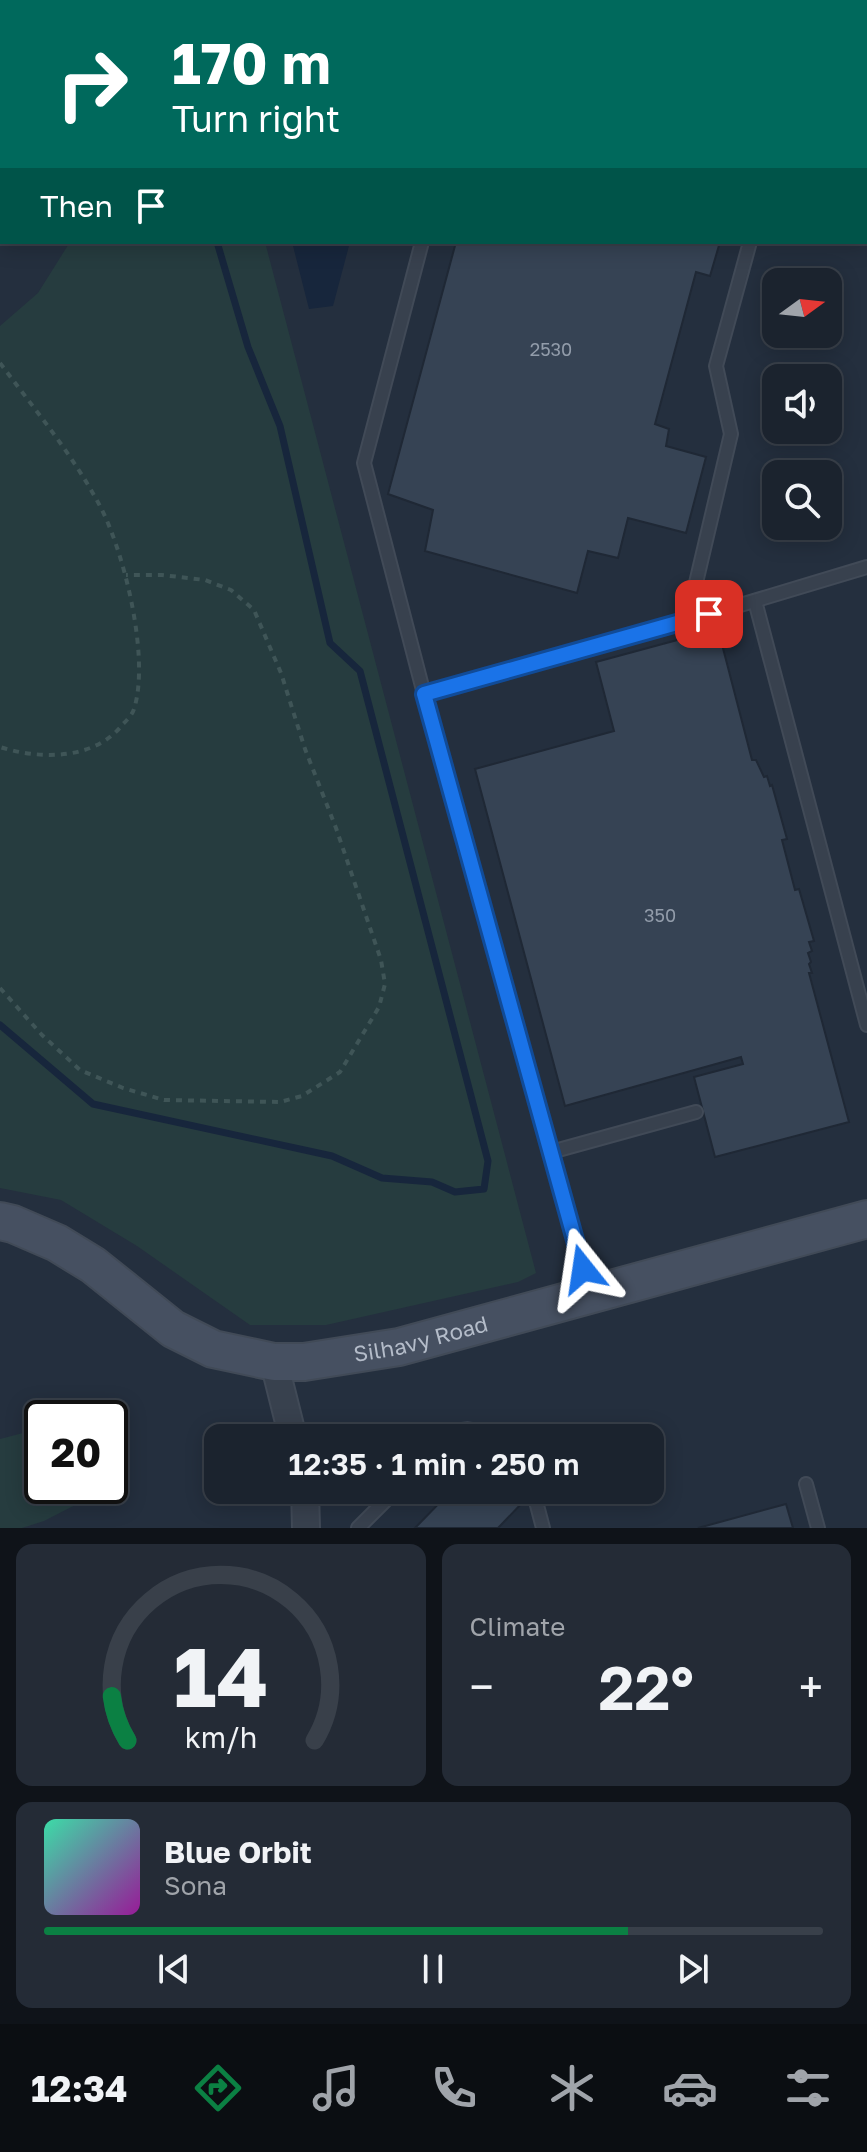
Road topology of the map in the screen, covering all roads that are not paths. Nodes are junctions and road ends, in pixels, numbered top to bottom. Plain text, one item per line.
1 (421, 244) edge
2 (749, 244) edge
3 (867, 567) edge
4 (755, 601) junction
5 (687, 621) junction
6 (424, 694) junction
7 (867, 1025) edge
8 (696, 1112) dead end
9 (551, 1152) junction
10 (867, 1219) edge
11 (0, 1221) edge
12 (590, 1294) junction
13 (274, 1362) junction
14 (290, 1424) edge
15 (806, 1484) dead end
16 (306, 1504) edge
17 (382, 1504) edge
18 (542, 1522) edge
19 (308, 1527) edge
20 (358, 1528) edge
21 (530, 1528) edge
22 (818, 1528) edge

1 - 6 lane
2 - 5 lane
3 - 4 lane
4 - 5 lane
4 - 7 lane
5 - 6 lane
6 - 9 lane
8 - 9 lane
9 - 12 lane
10 - 12 street, Silhavy Road
11 - 13 street, Silhavy Road
12 - 13 street, Silhavy Road
13 - 14 street
15 - 22 lane
16 - 19 street
17 - 20 lane
18 - 21 lane

